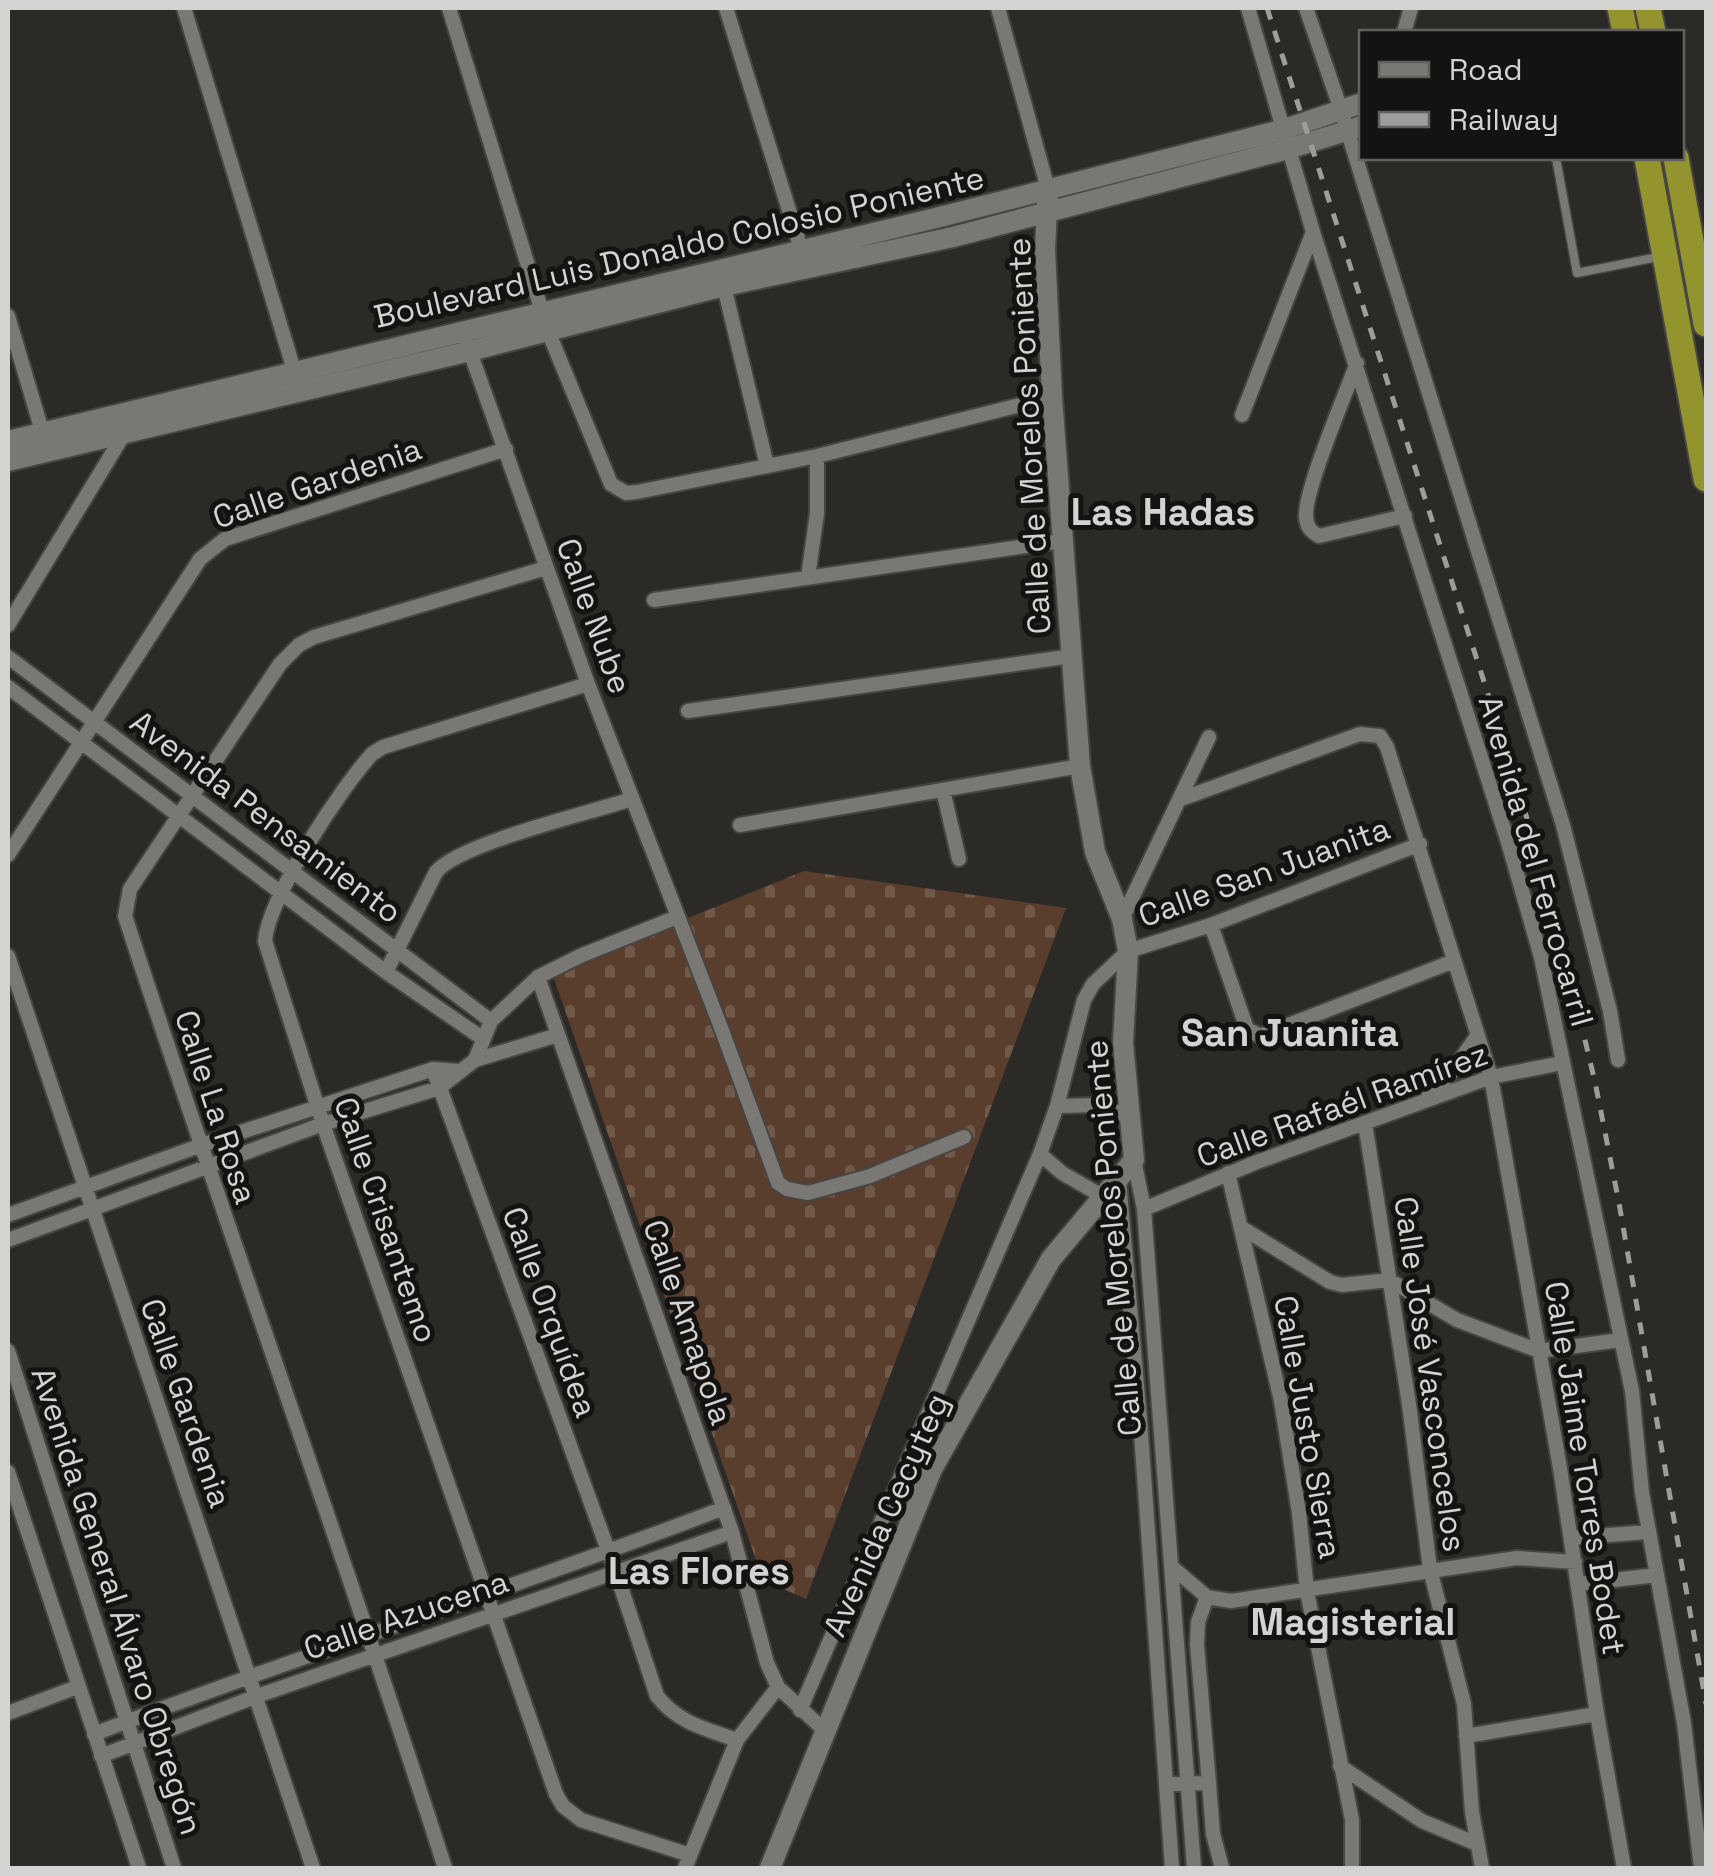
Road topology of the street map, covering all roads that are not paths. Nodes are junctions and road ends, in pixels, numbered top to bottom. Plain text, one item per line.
1 (184, 8) edge
2 (449, 8) edge
3 (726, 8) edge
4 (998, 8) edge
5 (1248, 8) edge
6 (1306, 8) edge
7 (1350, 122) edge
8 (1286, 139) junction
9 (1359, 152) edge
10 (1361, 160) edge
11 (1556, 160) edge
12 (1648, 160) edge
13 (1676, 160) edge
14 (1048, 200) junction
15 (1314, 232) junction
16 (1666, 256) junction
17 (804, 259) junction
18 (724, 286) junction
19 (8, 316) edge
20 (545, 321) junction
21 (1706, 324) edge
22 (467, 342) junction
23 (1357, 362) junction
24 (297, 380) junction
25 (1052, 397) junction
26 (1242, 416) dead end
27 (124, 434) junction
28 (8, 441) edge
29 (45, 442) junction
30 (506, 449) junction
31 (817, 456) junction
32 (8, 461) edge
33 (767, 466) junction
34 (1706, 478) edge
35 (1405, 516) junction
36 (1061, 541) junction
37 (546, 568) junction
38 (808, 577) junction
39 (654, 600) dead end
40 (8, 625) edge
41 (1072, 656) junction
42 (8, 657) edge
43 (588, 684) junction
44 (8, 688) edge
45 (688, 711) dead end
46 (94, 720) junction
47 (1209, 736) dead end
48 (80, 740) junction
49 (1080, 766) junction
50 (943, 790) junction
51 (192, 797) junction
52 (1181, 798) junction
53 (632, 800) junction
54 (180, 814) junction
55 (740, 824) dead end
56 (1420, 844) junction
57 (8, 855) edge
58 (960, 859) dead end
59 (291, 871) junction
60 (281, 890) junction
61 (677, 917) junction
62 (1122, 920) junction
63 (1211, 925) junction
64 (395, 950) junction
65 (1128, 952) junction
66 (8, 956) edge
67 (1454, 961) junction
68 (386, 972) junction
69 (538, 977) junction
70 (491, 1021) junction
71 (558, 1036) junction
72 (1478, 1036) junction
73 (482, 1038) junction
74 (475, 1060) junction
75 (1618, 1060) dead end
76 (1562, 1063) junction
77 (432, 1069) junction
78 (459, 1071) junction
79 (1490, 1077) junction
80 (439, 1088) junction
81 (1424, 1101) junction
82 (1057, 1106) junction
83 (317, 1107) junction
84 (1130, 1118) junction
85 (1365, 1123) junction
86 (323, 1124) junction
87 (964, 1137) dead end
88 (199, 1146) junction
89 (1040, 1154) junction
90 (1134, 1160) junction
91 (206, 1166) junction
92 (1228, 1173) junction
93 (1120, 1180) junction
94 (83, 1186) junction
95 (1102, 1196) junction
96 (90, 1208) junction
97 (1144, 1210) junction
98 (8, 1215) edge
99 (1242, 1228) junction
100 (8, 1240) edge
101 (1390, 1280) junction
102 (1620, 1340) junction
103 (8, 1350) edge
104 (1539, 1351) junction
105 (1160, 1418) junction
106 (1140, 1419) junction
107 (8, 1472) edge
108 (724, 1508) junction
109 (732, 1532) junction
110 (1648, 1532) junction
111 (1571, 1538) junction
112 (608, 1552) junction
113 (1575, 1562) junction
114 (1172, 1567) junction
115 (1430, 1569) junction
116 (616, 1572) junction
117 (1657, 1575) junction
118 (1578, 1584) junction
119 (1307, 1591) junction
120 (487, 1592) junction
121 (1207, 1597) junction
122 (494, 1613) junction
123 (368, 1635) junction
124 (376, 1655) junction
125 (1200, 1673) junction
126 (250, 1676) junction
127 (1180, 1676) junction
128 (77, 1687) junction
129 (778, 1687) junction
130 (257, 1696) junction
131 (800, 1710) junction
132 (8, 1714) edge
133 (1597, 1714) junction
134 (126, 1722) junction
135 (826, 1731) junction
136 (94, 1734) junction
137 (1466, 1736) junction
138 (736, 1740) junction
139 (134, 1742) junction
140 (101, 1756) junction
141 (1340, 1766) junction
142 (1208, 1783) junction
143 (1166, 1784) junction
144 (1188, 1784) junction
145 (1477, 1844) junction
146 (688, 1862) edge
147 (139, 1868) edge
148 (174, 1868) edge
149 (313, 1868) edge
150 (445, 1868) edge
151 (770, 1868) edge
152 (1172, 1868) edge
153 (1194, 1868) edge
154 (1222, 1868) edge
155 (1352, 1868) edge
156 (1482, 1868) edge
157 (1624, 1868) edge
158 (1702, 1868) edge

1 - 24 street
2 - 20 street
3 - 17 street
4 - 14 street
5 - 8 street, Avenida del Ferrocarril
6 - 7 street, Avenida del Ferrocarril
7 - 8 main road, Boulevard Luis Donaldo Colosio Poniente
7 - 9 street, Avenida del Ferrocarril
8 - 14 main road, Boulevard Luis Donaldo Colosio Poniente
8 - 15 street, Avenida del Ferrocarril
10 - 75 street, Avenida del Ferrocarril
11 - 16 lane
12 - 16 highway
13 - 21 highway
14 - 17 main road, Boulevard Luis Donaldo Colosio Poniente
14 - 25 main road, Calle de Morelos Poniente
15 - 23 street, Avenida del Ferrocarril
15 - 26 street
16 - 34 highway
17 - 18 main road, Boulevard Luis Donaldo Colosio Poniente
17 - 20 main road, Boulevard Luis Donaldo Colosio Poniente
18 - 20 main road, Boulevard Luis Donaldo Colosio Poniente
18 - 33 street
19 - 29 street
20 - 22 main road, Boulevard Luis Donaldo Colosio Poniente
20 - 33 street
22 - 24 main road, Boulevard Luis Donaldo Colosio Poniente
22 - 30 street, Calle Nube
23 - 35 street, Avenida del Ferrocarril
23 - 35 street
24 - 27 main road, Boulevard Luis Donaldo Colosio Poniente
24 - 29 main road, Boulevard Luis Donaldo Colosio Poniente
25 - 31 street
25 - 36 main road, Calle de Morelos Poniente
27 - 29 main road, Boulevard Luis Donaldo Colosio Poniente
27 - 40 street
28 - 29 main road, Boulevard Luis Donaldo Colosio Poniente
29 - 32 main road, Boulevard Luis Donaldo Colosio Poniente
30 - 37 street, Calle Nube
30 - 46 street, Calle Gardenia
31 - 33 street
31 - 38 street
35 - 76 street, Avenida del Ferrocarril
36 - 38 street
36 - 41 main road, Calle de Morelos Poniente
37 - 43 street, Calle Nube
37 - 51 street, Calle La Rosa
38 - 39 street
41 - 45 street
41 - 49 main road, Calle de Morelos Poniente
42 - 46 street, Avenida Pensamiento
43 - 53 street, Calle Nube
43 - 59 street, Calle Crisantemo
44 - 48 street, Avenida Pensamiento
46 - 48 street, Calle Gardenia
46 - 51 street, Avenida Pensamiento
47 - 52 street
48 - 54 street, Avenida Pensamiento
48 - 57 street, Calle Gardenia
49 - 50 street
49 - 62 main road, Calle de Morelos Poniente
50 - 55 street
50 - 58 street
51 - 54 street, Calle La Rosa
51 - 59 street, Avenida Pensamiento
52 - 56 street, Calle Jaime Torres Bodet
52 - 62 street
53 - 61 street, Calle Nube
53 - 64 street
54 - 60 street, Avenida Pensamiento
54 - 88 street, Calle La Rosa
56 - 63 street, Calle San Juanita
56 - 67 street, Calle Jaime Torres Bodet
59 - 60 street, Calle Crisantemo
59 - 64 street, Avenida Pensamiento
60 - 68 street, Avenida Pensamiento
60 - 83 street, Calle Crisantemo
61 - 69 street
61 - 87 street, Calle Nube
62 - 65 main road, Calle de Morelos Poniente
63 - 65 street, Calle San Juanita
63 - 67 street
64 - 68 street
64 - 70 street, Avenida Pensamiento
65 - 82 street
65 - 84 main road, Calle de Morelos Poniente
66 - 94 street, Calle Gardenia
67 - 72 street, Calle Jaime Torres Bodet
68 - 73 street, Avenida Pensamiento
69 - 70 street
69 - 71 street, Calle Amapola
70 - 73 street
71 - 74 street
71 - 108 street, Calle Amapola
72 - 79 street, Calle Jaime Torres Bodet
72 - 81 street
73 - 74 street
74 - 78 street
76 - 79 street, Calle Rafaél Ramírez
76 - 102 street, Avenida del Ferrocarril
77 - 78 street
77 - 80 street, Calle Orquídea
77 - 83 street
78 - 80 street
79 - 81 street, Calle Rafaél Ramírez
79 - 104 street, Calle Jaime Torres Bodet
80 - 86 street
80 - 112 street, Calle Orquídea
81 - 85 street, Calle Rafaél Ramírez
82 - 84 street
82 - 89 street
83 - 86 street, Calle Crisantemo
83 - 88 street
84 - 90 main road, Calle de Morelos Poniente
85 - 92 street, Calle Rafaél Ramírez
85 - 101 street, Calle José Vasconcelos
86 - 91 street
86 - 120 street, Calle Crisantemo
88 - 91 street, Calle La Rosa
88 - 94 street
89 - 95 street
89 - 131 street
90 - 93 main road, Avenida Cecyteg
90 - 97 street, Calle de Morelos Poniente
91 - 96 street
91 - 123 street, Calle La Rosa
92 - 97 street, Calle Rafaél Ramírez
92 - 99 street, Calle Justo Sierra
93 - 95 main road, Avenida Cecyteg
93 - 106 street, Calle de Morelos Poniente
94 - 96 street, Calle Gardenia
94 - 98 street
95 - 135 main road, Avenida Cecyteg
96 - 100 street
96 - 126 street, Calle Gardenia
97 - 105 street, Calle de Morelos Poniente
99 - 101 street
99 - 119 street, Calle Justo Sierra
101 - 104 street
101 - 115 street, Calle José Vasconcelos
102 - 104 street
102 - 110 street, Avenida del Ferrocarril
103 - 134 street, Avenida General Álvaro Obregón
104 - 111 street, Calle Jaime Torres Bodet
105 - 106 street
105 - 114 street, Calle de Morelos Poniente
106 - 143 street, Calle de Morelos Poniente
107 - 128 street, Avenida General Álvaro Obregón
108 - 109 street, Calle Amapola
108 - 112 street, Calle Azucena
109 - 116 street, Calle Azucena
109 - 129 street, Calle Amapola
110 - 111 street
110 - 117 street, Avenida del Ferrocarril
111 - 113 street, Calle Jaime Torres Bodet
112 - 116 street, Calle Orquídea
112 - 120 street, Calle Azucena
113 - 115 street
113 - 118 street, Calle Jaime Torres Bodet
114 - 121 street
114 - 127 street, Calle de Morelos Poniente
115 - 119 street
115 - 137 street, Calle José Vasconcelos
116 - 122 street, Calle Azucena
116 - 138 street, Calle Orquídea
117 - 118 street
117 - 158 street, Avenida del Ferrocarril
118 - 133 street, Calle Jaime Torres Bodet
119 - 121 street
119 - 141 street, Calle Justo Sierra
120 - 122 street, Calle Crisantemo
120 - 123 street, Calle Azucena
121 - 125 street
122 - 124 street, Calle Azucena
122 - 146 street, Calle Crisantemo
123 - 124 street, Calle La Rosa
123 - 126 street, Calle Azucena
124 - 130 street, Calle Azucena
124 - 150 street, Calle La Rosa
125 - 127 street
125 - 142 street
126 - 130 street, Calle Gardenia
126 - 134 street, Calle Azucena
127 - 144 street, Calle de Morelos Poniente
128 - 132 street
128 - 136 street, Avenida General Álvaro Obregón
129 - 131 street, Calle Amapola
129 - 138 street
130 - 139 street, Calle Azucena
130 - 149 street, Calle Gardenia
131 - 135 street, Calle Amapola
133 - 137 street
133 - 157 street, Calle Jaime Torres Bodet
134 - 136 street, Calle Azucena
134 - 139 street, Avenida General Álvaro Obregón
135 - 151 main road, Avenida Cecyteg
136 - 140 street, Avenida General Álvaro Obregón
137 - 145 street, Calle José Vasconcelos
138 - 146 street
139 - 140 street, Calle Azucena
139 - 148 street, Avenida General Álvaro Obregón
140 - 147 street, Avenida General Álvaro Obregón
141 - 145 street
141 - 155 street, Calle Justo Sierra
142 - 144 street
142 - 154 street
143 - 144 street
143 - 152 street, Calle de Morelos Poniente
144 - 153 street, Calle de Morelos Poniente
145 - 156 street, Calle José Vasconcelos

